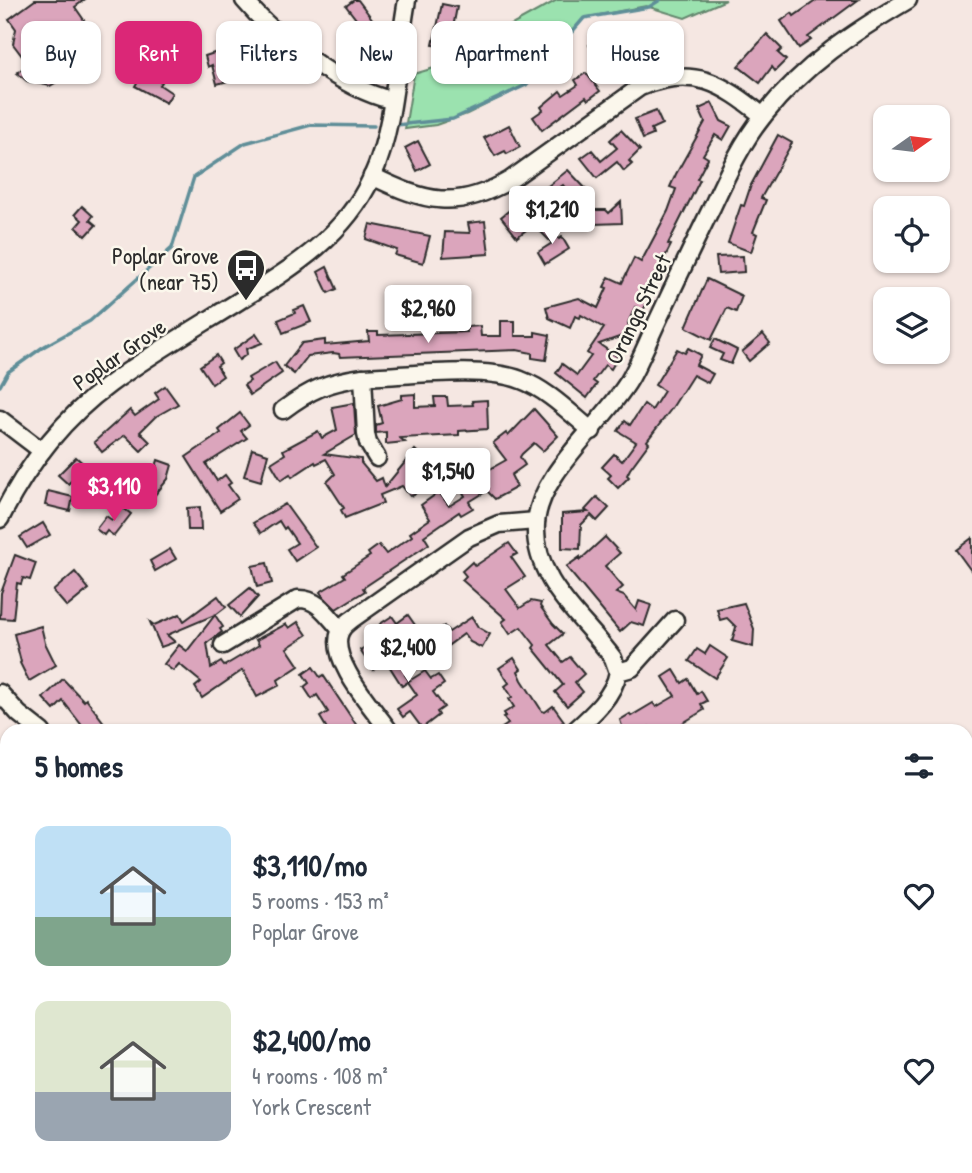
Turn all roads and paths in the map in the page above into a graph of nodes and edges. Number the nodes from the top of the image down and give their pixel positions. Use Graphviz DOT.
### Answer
graph roads {
  1 [pos="244,0"];
  2 [pos="407,0"];
  3 [pos="908,0"];
  4 [pos="391,100"];
  5 [pos="763,116"];
  6 [pos="372,177"];
  7 [pos="363,377"];
  8 [pos="283,410"];
  9 [pos="0,419"];
  10 [pos="592,430"];
  11 [pos="42,451"];
  12 [pos="377,458"];
  13 [pos="0,519"];
  14 [pos="536,521"];
  15 [pos="675,620"];
  16 [pos="341,630"];
  17 [pos="223,645"];
  18 [pos="618,672"];
  19 [pos="0,693"];
  20 [pos="32,724"];
  21 [pos="384,724"];
  22 [pos="581,724"];
  1 -- 4 [label="street"];
  2 -- 4 [label="street, Poplar Grove"];
  3 -- 5 [label="street, Oranga Street"];
  4 -- 6 [label="street, Poplar Grove"];
  5 -- 6 [label="street"];
  5 -- 10 [label="street, Oranga Street"];
  6 -- 11 [label="street, Poplar Grove"];
  7 -- 8 [label="street"];
  7 -- 10 [label="street"];
  7 -- 12 [label="street"];
  9 -- 11 [label="street"];
  10 -- 14 [label="street, Oranga Street"];
  11 -- 13 [label="street, Poplar Grove"];
  14 -- 16 [label="street"];
  14 -- 18 [label="street, Oranga Street"];
  15 -- 18 [label="street"];
  16 -- 17 [label="street"];
  16 -- 21 [label="street"];
  18 -- 22 [label="street"];
  19 -- 20 [label="street"];
}
